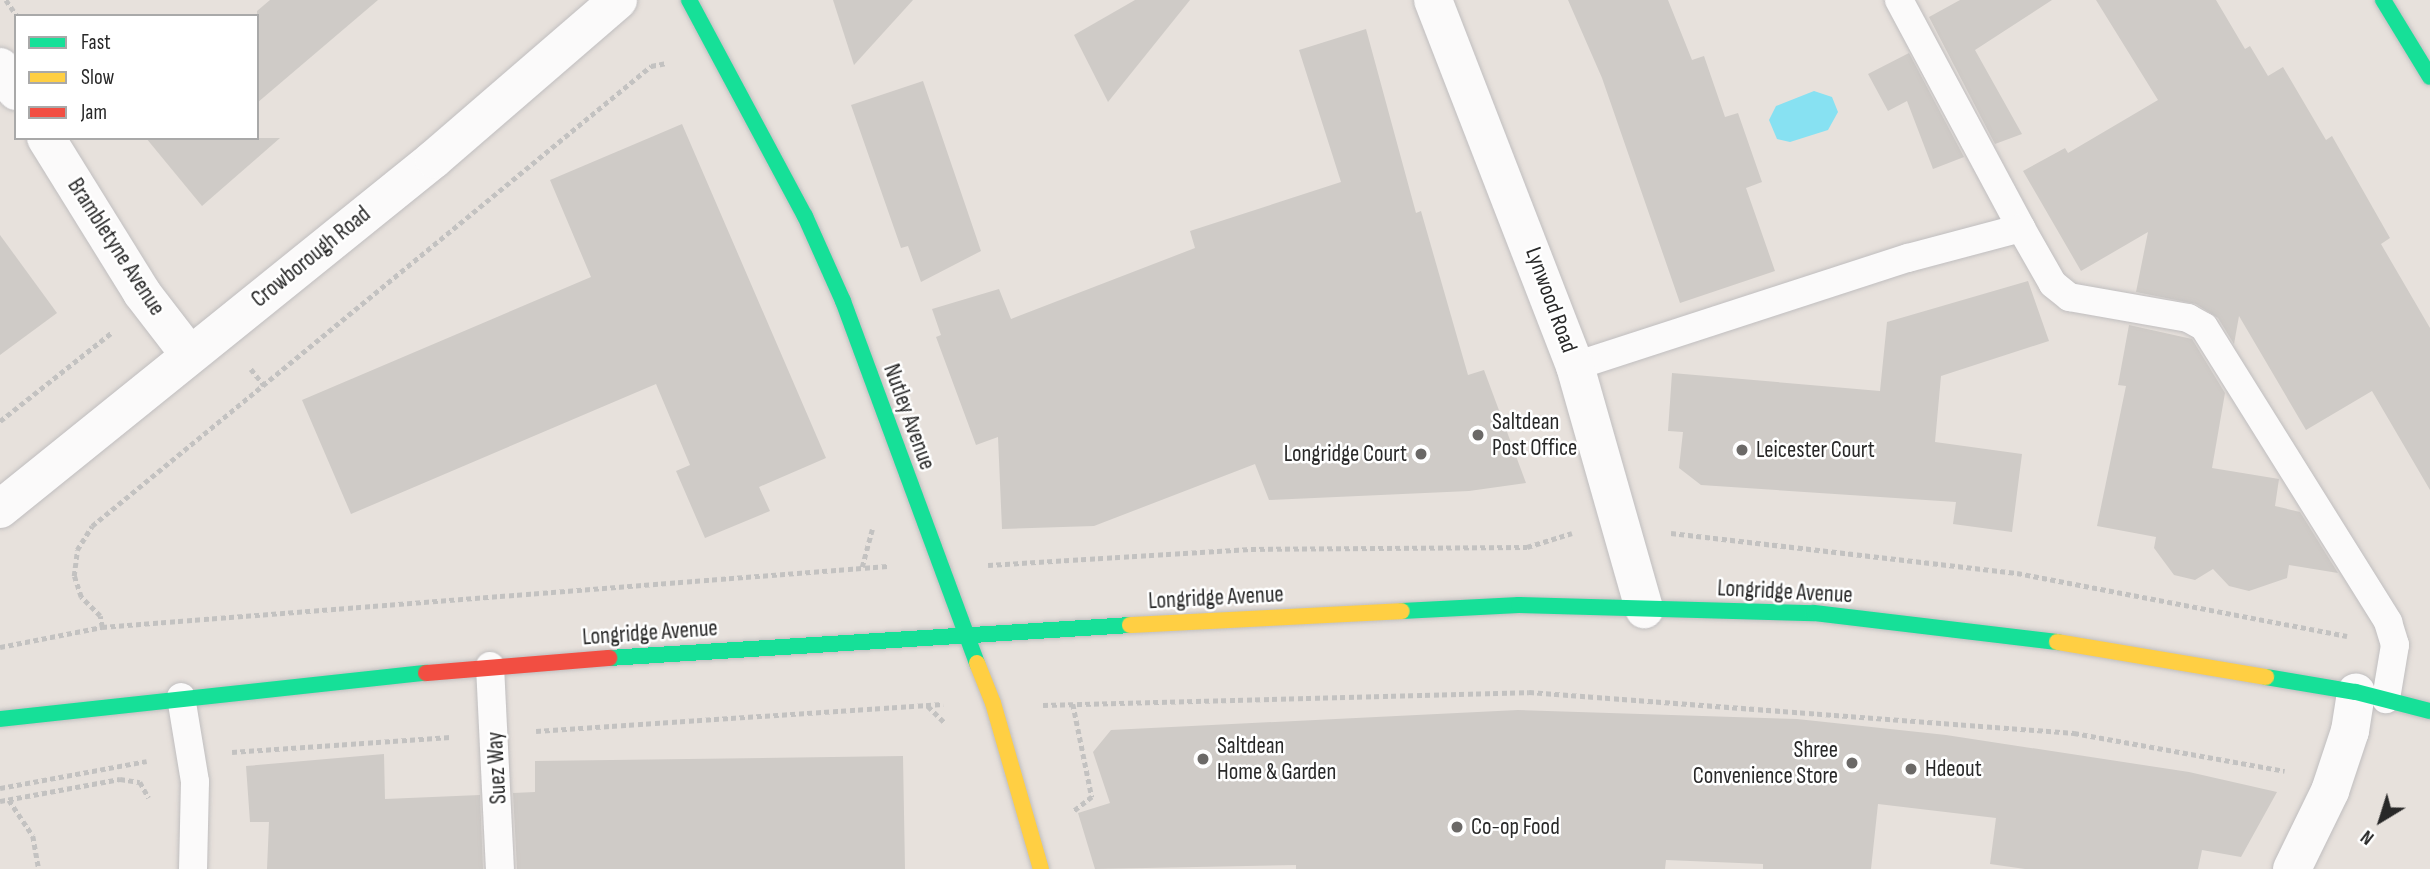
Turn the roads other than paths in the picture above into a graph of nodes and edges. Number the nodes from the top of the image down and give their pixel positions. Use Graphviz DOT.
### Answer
graph roads {
  1 [pos="618,0"];
  2 [pos="689,0"];
  3 [pos="1433,0"];
  4 [pos="1899,0"];
  5 [pos="2383,0"];
  6 [pos="0,67"];
  7 [pos="2430,77"];
  8 [pos="14,88"];
  9 [pos="47,140"];
  10 [pos="2021,228"];
  11 [pos="189,354"];
  12 [pos="1575,366"];
  13 [pos="0,509"];
  14 [pos="1644,609"];
  15 [pos="965,633"];
  16 [pos="490,666"];
  17 [pos="2371,696"];
  18 [pos="181,697"];
  19 [pos="2430,711"];
  20 [pos="0,719"];
  21 [pos="193,869"];
  22 [pos="500,869"];
  23 [pos="1041,869"];
  24 [pos="2292,869"];
  1 -- 11 [label="street, Crowborough Road"];
  2 -- 15 [label="street, Nutley Avenue"];
  3 -- 12 [label="street, Lynwood Road"];
  4 -- 10 [label="lane"];
  5 -- 7 [label="street"];
  6 -- 8 [label="street"];
  9 -- 11 [label="street, Brambletyne Avenue"];
  10 -- 12 [label="lane"];
  10 -- 17 [label="lane"];
  11 -- 13 [label="street, Crowborough Road"];
  12 -- 14 [label="street, Lynwood Road"];
  14 -- 15 [label="street, Longridge Avenue"];
  14 -- 17 [label="street, Longridge Avenue"];
  15 -- 16 [label="street, Longridge Avenue"];
  15 -- 23 [label="street, Nutley Avenue"];
  16 -- 18 [label="street, Longridge Avenue"];
  16 -- 22 [label="lane, Suez Way"];
  17 -- 19 [label="street, Longridge Avenue"];
  17 -- 24 [label="street"];
  18 -- 20 [label="street, Longridge Avenue"];
  18 -- 21 [label="lane"];
}
